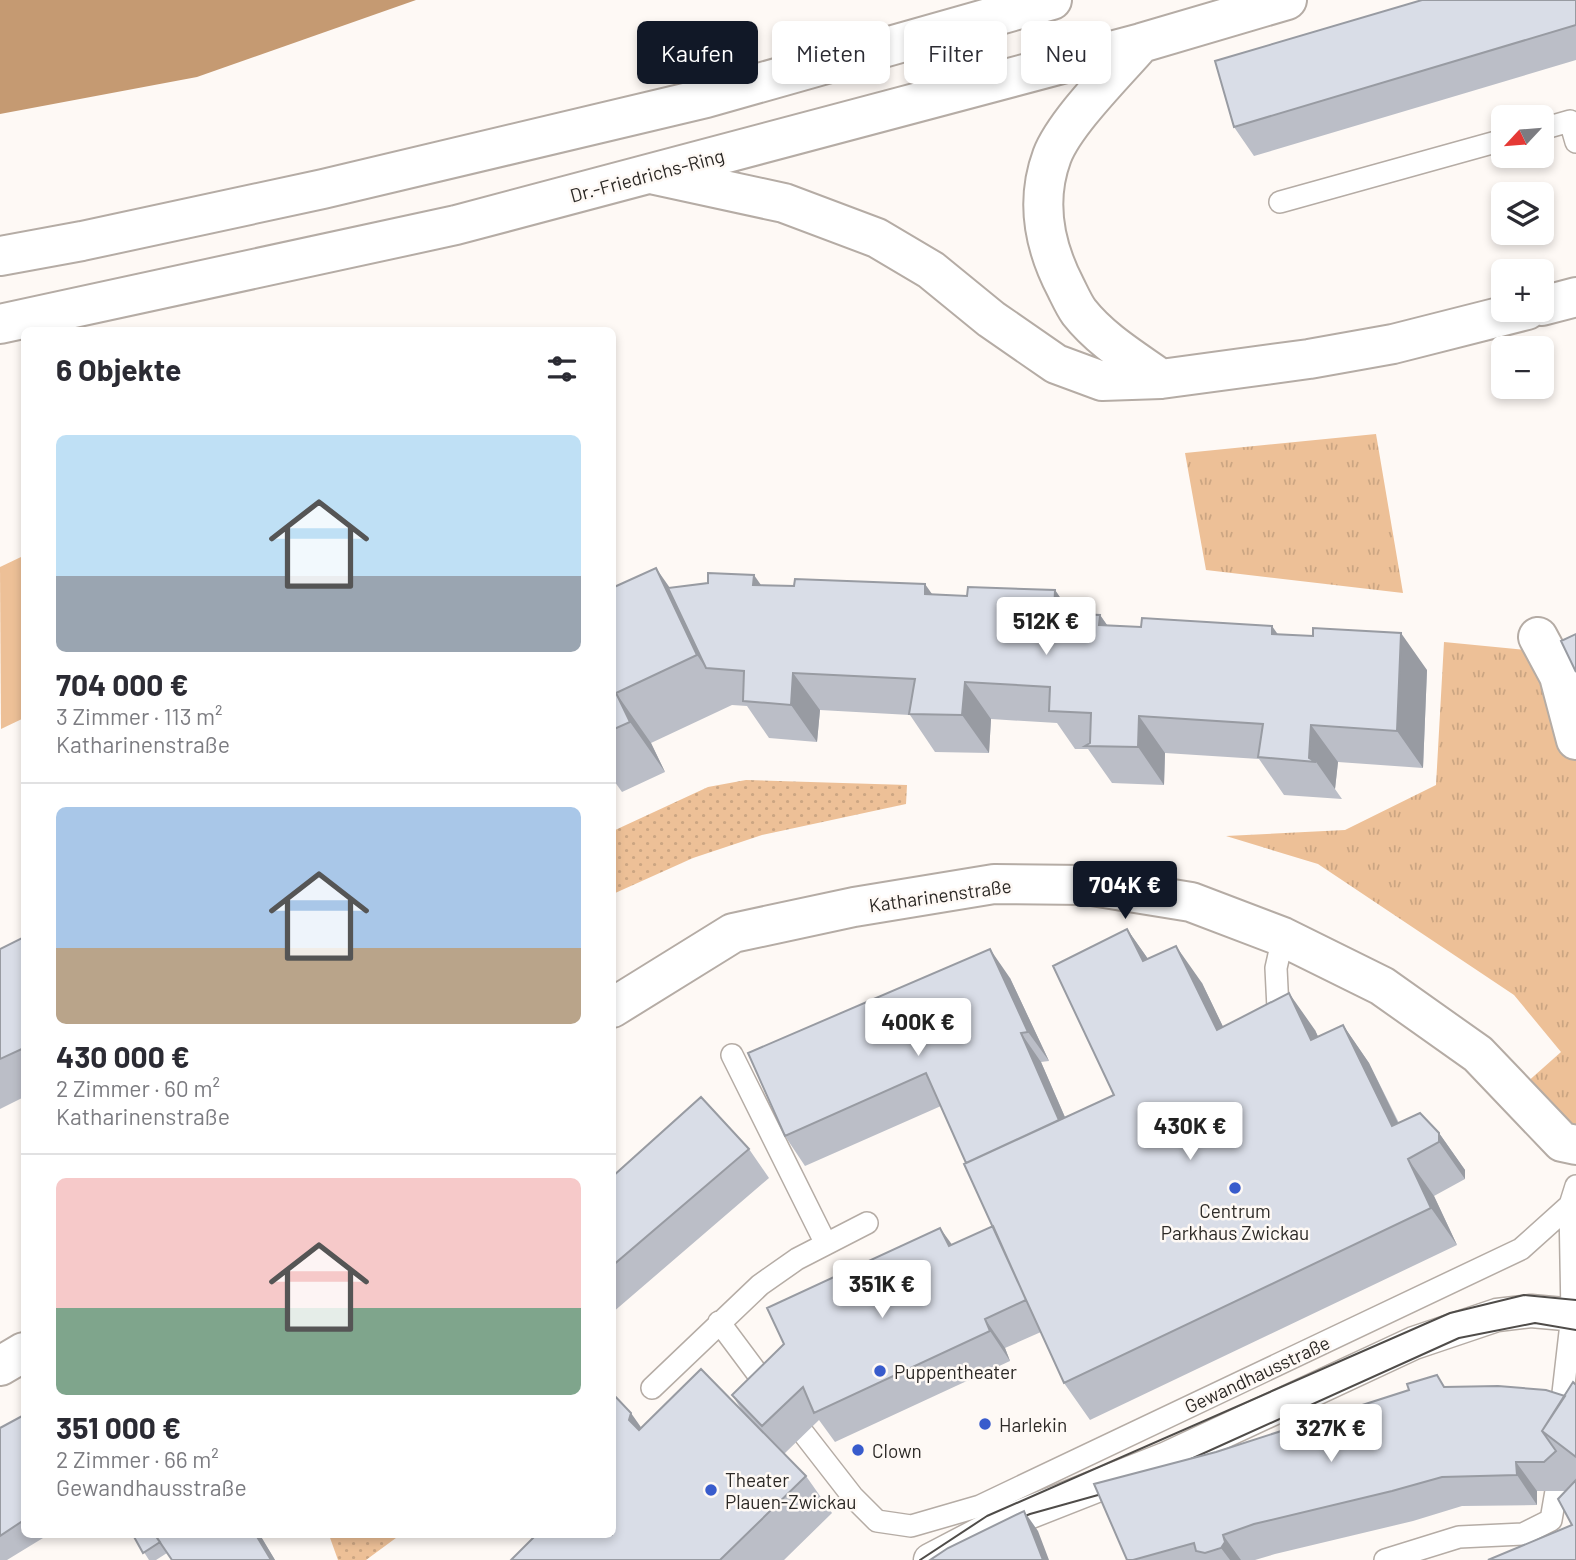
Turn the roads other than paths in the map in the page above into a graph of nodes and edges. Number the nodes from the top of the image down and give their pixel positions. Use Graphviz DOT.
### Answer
graph roads {
  1 [pos="1052,0"];
  2 [pos="1287,0"];
  3 [pos="1141,43"];
  4 [pos="1554,126"];
  5 [pos="1576,142"];
  6 [pos="1491,143"];
  7 [pos="650,174"];
  8 [pos="1280,202"];
  9 [pos="0,256"];
  10 [pos="1576,297"];
  11 [pos="1554,303"];
  12 [pos="1491,319"];
  13 [pos="0,324"];
  14 [pos="1161,379"];
  15 [pos="1538,637"];
  16 [pos="1567,663"];
  17 [pos="1576,740"];
  18 [pos="1283,937"];
  19 [pos="616,1006"];
  20 [pos="1281,1048"];
  21 [pos="732,1055"];
  22 [pos="1576,1145"];
  23 [pos="1573,1195"];
  24 [pos="867,1223"];
  25 [pos="826,1244"];
  26 [pos="1574,1315"];
  27 [pos="719,1322"];
  28 [pos="652,1388"];
  29 [pos="777,1400"];
  30 [pos="1560,1419"];
  31 [pos="804,1434"];
  32 [pos="1556,1491"];
  33 [pos="930,1560"];
  34 [pos="1385,1560"];
  1 -- 9 [label="main road"];
  2 -- 3 [label="main road, Dr.-Friedrichs-Ring"];
  3 -- 7 [label="main road, Dr.-Friedrichs-Ring"];
  3 -- 14 [label="main road"];
  4 -- 5 [label="lane"];
  6 -- 8 [label="lane"];
  7 -- 13 [label="main road, Dr.-Friedrichs-Ring"];
  7 -- 14 [label="main road"];
  10 -- 11 [label="main road"];
  12 -- 14 [label="main road"];
  15 -- 16 [label="main road"];
  16 -- 17 [label="main road"];
  18 -- 19 [label="main road, Katharinenstraße"];
  18 -- 20 [label="lane"];
  18 -- 22 [label="main road, Katharinenstraße"];
  21 -- 25 [label="lane"];
  23 -- 26 [label="lane"];
  23 -- 31 [label="lane, Gewandhausstraße"];
  24 -- 25 [label="lane"];
  25 -- 27 [label="lane"];
  26 -- 30 [label="lane"];
  26 -- 33 [label="street, Gewandhausstraße"];
  27 -- 28 [label="lane"];
  27 -- 29 [label="lane"];
  32 -- 34 [label="lane"];
}
